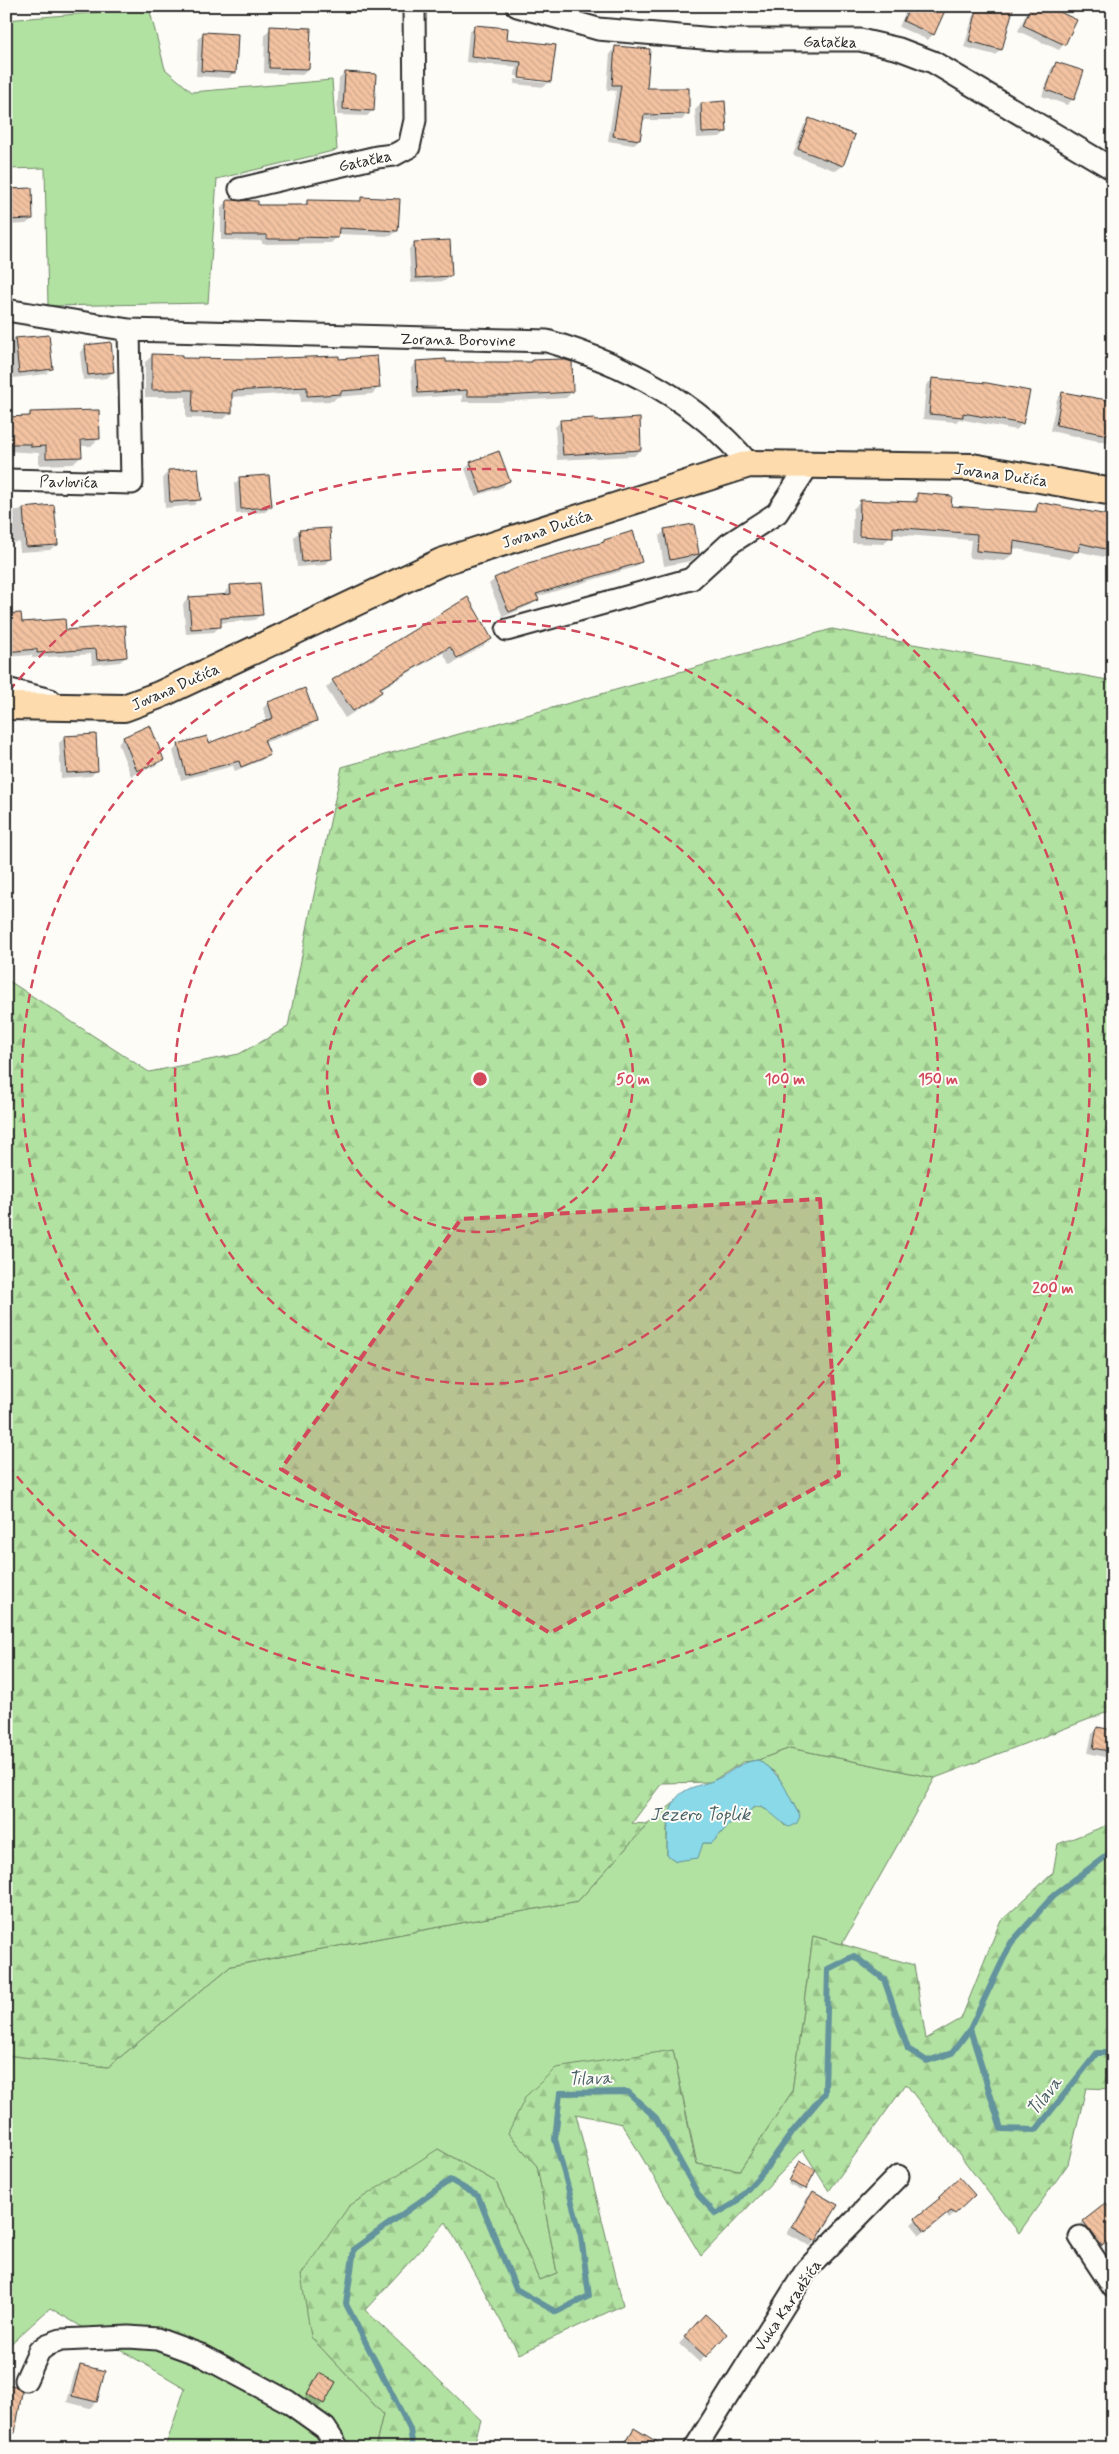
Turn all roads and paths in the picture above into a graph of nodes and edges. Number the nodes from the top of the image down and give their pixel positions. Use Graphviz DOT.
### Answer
graph roads {
  1 [pos="414,6"];
  2 [pos="517,6"];
  3 [pos="1113,169"];
  4 [pos="240,189"];
  5 [pos="6,310"];
  6 [pos="129,330"];
  7 [pos="748,464"];
  8 [pos="808,466"];
  9 [pos="6,480"];
  10 [pos="1113,492"];
  11 [pos="507,630"];
  12 [pos="6,690"];
  13 [pos="6,706"];
  14 [pos="80,706"];
  15 [pos="898,2176"];
  16 [pos="1080,2237"];
  17 [pos="1113,2287"];
  18 [pos="26,2380"];
  19 [pos="338,2448"];
  20 [pos="695,2448"];
  1 -- 4 [label="street, Gatačka"];
  2 -- 3 [label="street, Gatačka"];
  5 -- 6 [label="street, Zorana Borovine"];
  6 -- 7 [label="street, Zorana Borovine"];
  6 -- 9 [label="street, Pavlovića"];
  7 -- 8 [label="main road, Jovana Dučića"];
  7 -- 14 [label="main road, Jovana Dučića"];
  8 -- 10 [label="main road, Jovana Dučića"];
  8 -- 11 [label="street"];
  12 -- 14 [label="street"];
  13 -- 14 [label="main road, Jovana Dučića"];
  15 -- 20 [label="street, Vuka Karadžića"];
  16 -- 17 [label="street"];
  18 -- 19 [label="street"];
}
